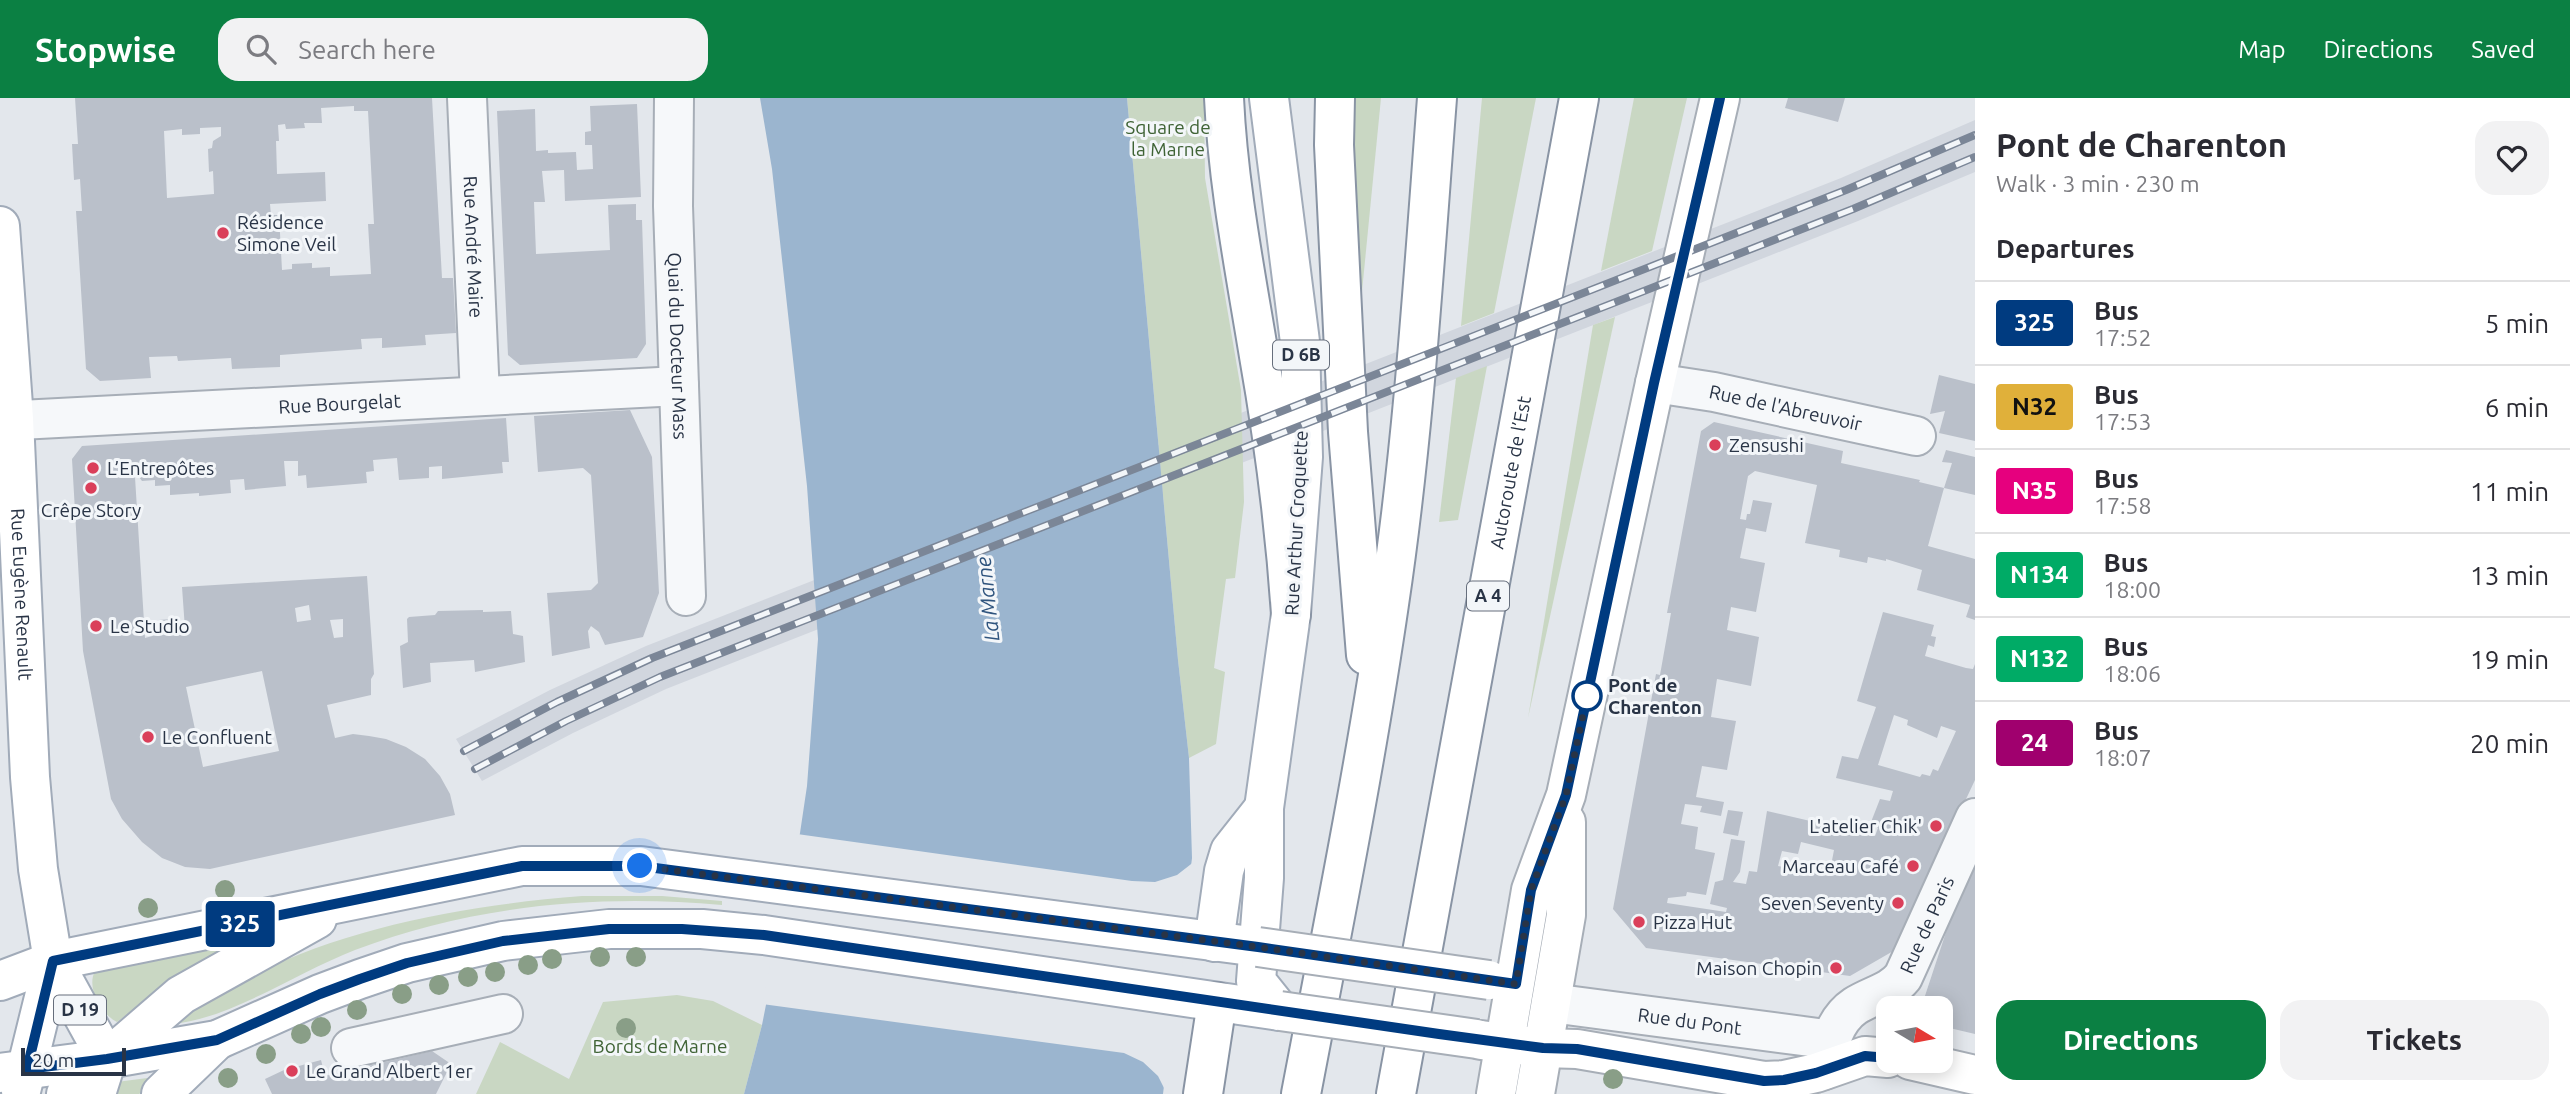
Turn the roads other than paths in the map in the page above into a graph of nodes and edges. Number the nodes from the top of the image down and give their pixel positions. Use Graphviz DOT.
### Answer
graph roads {
  1 [pos="467,98"];
  2 [pos="674,98"];
  3 [pos="1224,98"];
  4 [pos="1269,98"];
  5 [pos="1335,98"];
  6 [pos="1437,98"];
  7 [pos="1579,98"];
  8 [pos="1720,98"];
  9 [pos="0,226"];
  10 [pos="1654,383"];
  11 [pos="679,386"];
  12 [pos="480,396"];
  13 [pos="7,420"];
  14 [pos="1916,436"];
  15 [pos="686,596"];
  16 [pos="1292,614"];
  17 [pos="1371,717"];
  18 [pos="1266,794"];
  19 [pos="1566,795"];
  20 [pos="1975,818"];
  21 [pos="346,902"];
  22 [pos="1214,942"];
  23 [pos="53,961"];
  24 [pos="1257,964"];
  25 [pos="0,981"];
  26 [pos="1502,982"];
  27 [pos="1217,1002"];
  28 [pos="1551,1003"];
  29 [pos="1280,1011"];
  30 [pos="503,1014"];
  31 [pos="217,1040"];
  32 [pos="1491,1041"];
  33 [pos="351,1048"];
  34 [pos="1543,1048"];
  35 [pos="1876,1057"];
  36 [pos="1824,1069"];
  37 [pos="1953,1070"];
  38 [pos="1975,1075"];
  39 [pos="102,1076"];
  40 [pos="16,1079"];
  41 [pos="66,1094"];
  42 [pos="161,1094"];
  43 [pos="1203,1094"];
  44 [pos="1301,1094"];
  45 [pos="1396,1094"];
  46 [pos="1496,1094"];
  47 [pos="1535,1094"];
  1 -- 12 [label="street, Rue André Maire"];
  2 -- 11 [label="street, Quai du Docteur Mass"];
  3 -- 16 [label="main road"];
  4 -- 16 [label="main road, Rue Arthur Croquette / D 6B"];
  5 -- 17 [label="main road"];
  6 -- 17 [label="main road"];
  7 -- 45 [label="main road, Autoroute de l’Est / A 4"];
  8 -- 10 [label="main road"];
  9 -- 13 [label="main road, Rue Eugène Renault / D 19"];
  10 -- 14 [label="street, Rue de l'Abreuvoir"];
  10 -- 19 [label="main road"];
  11 -- 12 [label="street, Rue Bourgelat"];
  11 -- 15 [label="street, Quai du Docteur Mass"];
  12 -- 13 [label="street, Rue Bourgelat"];
  13 -- 23 [label="main road, Rue Eugène Renault / D 19"];
  16 -- 18 [label="main road, Rue Arthur Croquette / D 6B"];
  17 -- 44 [label="main road"];
  18 -- 22 [label="main road"];
  18 -- 24 [label="main road, Rue Arthur Croquette / D 6B"];
  19 -- 26 [label="main road"];
  19 -- 28 [label="main road"];
  20 -- 36 [label="street, Rue de Paris"];
  21 -- 22 [label="main road"];
  21 -- 23 [label="main road"];
  21 -- 39 [label="main road"];
  22 -- 24 [label="main road"];
  23 -- 25 [label="main road"];
  23 -- 39 [label="main road, D 19"];
  23 -- 40 [label="main road, D 19"];
  24 -- 26 [label="main road, bridge"];
  24 -- 27 [label="main road"];
  24 -- 29 [label="main road"];
  26 -- 28 [label="main road"];
  26 -- 32 [label="main road"];
  27 -- 29 [label="main road"];
  27 -- 31 [label="main road"];
  27 -- 43 [label="main road"];
  28 -- 34 [label="main road"];
  28 -- 36 [label="street, Rue du Pont"];
  29 -- 32 [label="main road, bridge"];
  30 -- 33 [label="street"];
  31 -- 39 [label="main road"];
  31 -- 42 [label="main road"];
  32 -- 34 [label="main road"];
  32 -- 46 [label="main road"];
  34 -- 36 [label="main road"];
  34 -- 47 [label="main road"];
  35 -- 36 [label="main road"];
  37 -- 38 [label="main road"];
  39 -- 40 [label="main road"];
  39 -- 41 [label="main road"];
}
